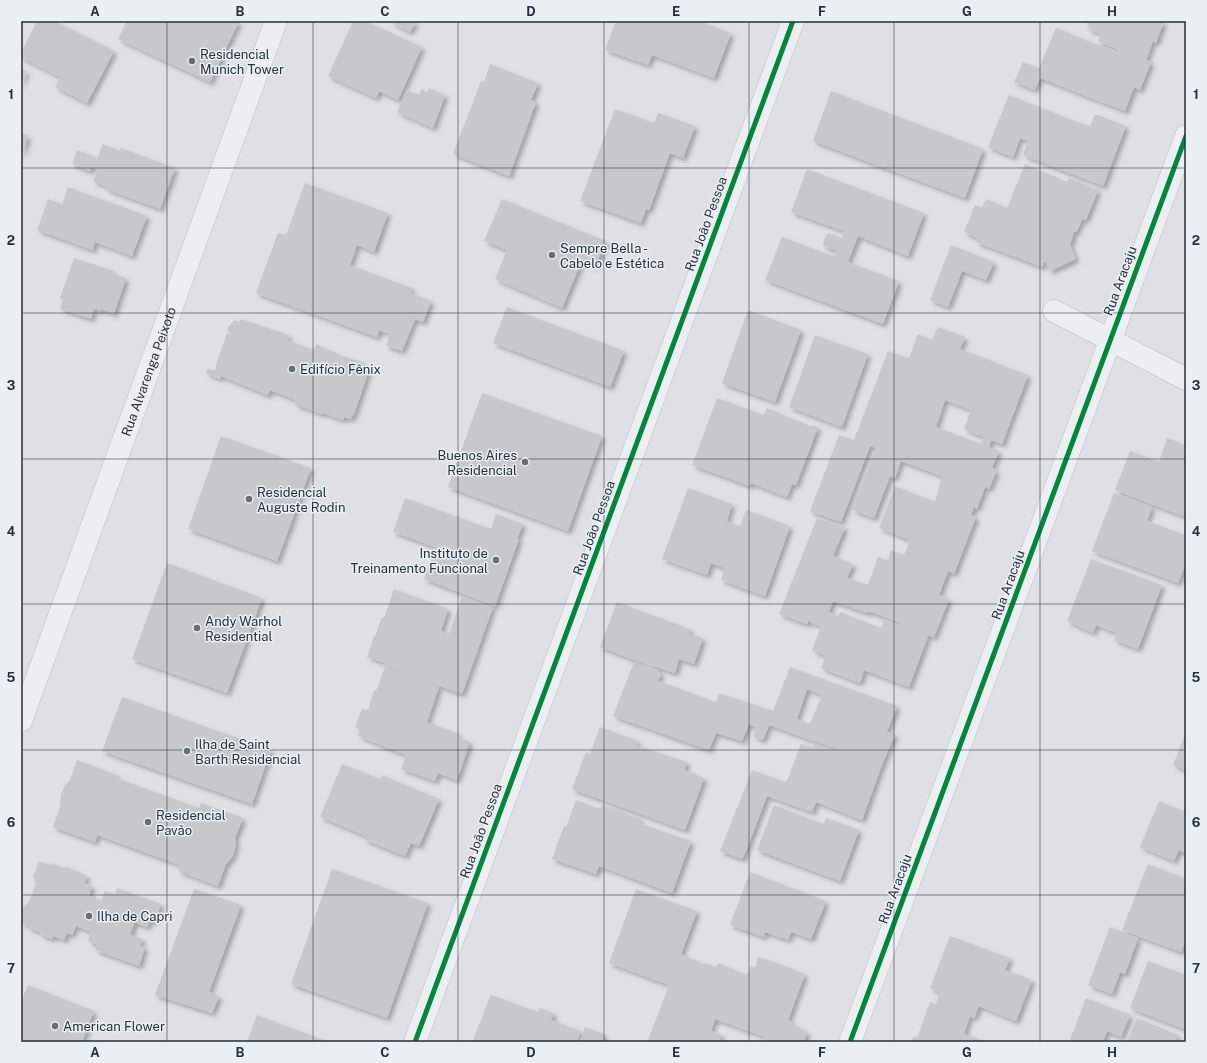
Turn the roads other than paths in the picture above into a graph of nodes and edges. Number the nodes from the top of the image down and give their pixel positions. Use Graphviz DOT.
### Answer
graph roads {
  1 [pos="276,21"];
  2 [pos="793,21"];
  3 [pos="1186,136"];
  4 [pos="1054,311"];
  5 [pos="1110,340"];
  6 [pos="1186,379"];
  7 [pos="21,721"];
  8 [pos="415,1042"];
  9 [pos="850,1042"];
  1 -- 7 [label="street, Rua Alvarenga Peixoto"];
  2 -- 8 [label="street, Rua João Pessoa"];
  3 -- 5 [label="street, Rua Aracaju"];
  4 -- 5 [label="street"];
  5 -- 6 [label="street"];
  5 -- 9 [label="street, Rua Aracaju"];
}
